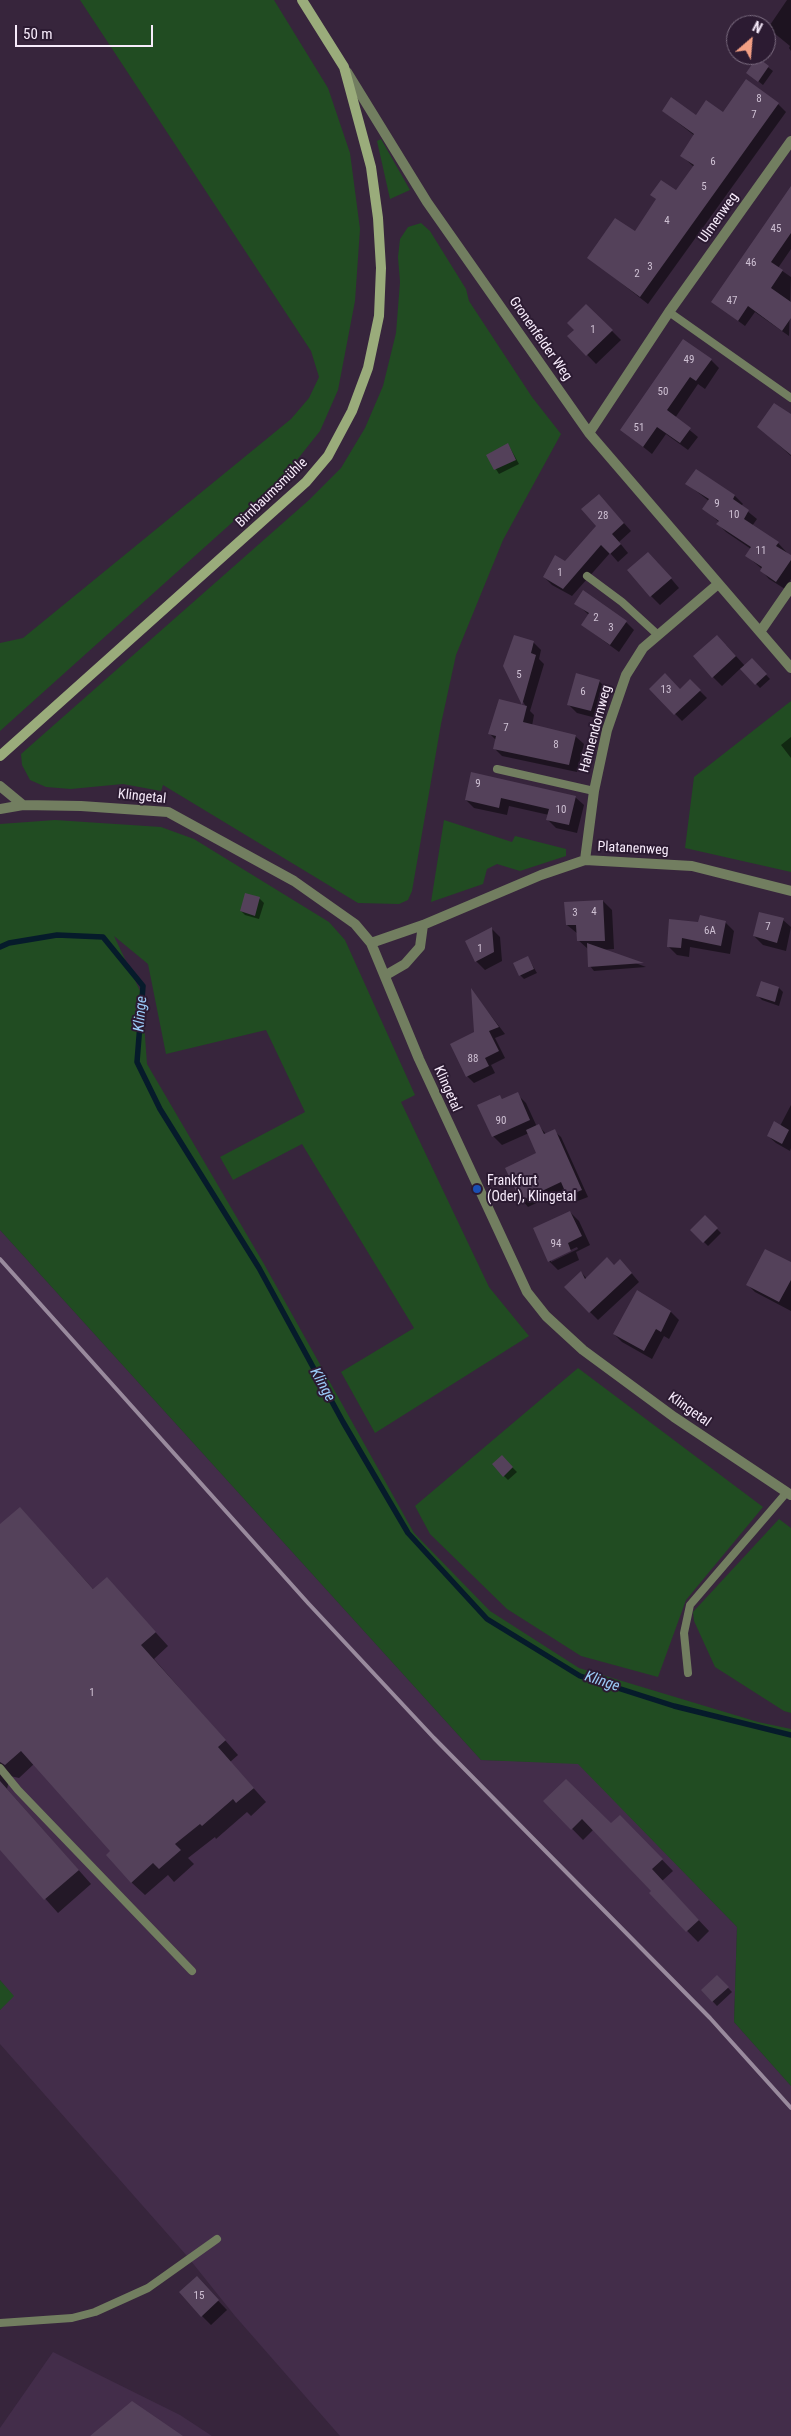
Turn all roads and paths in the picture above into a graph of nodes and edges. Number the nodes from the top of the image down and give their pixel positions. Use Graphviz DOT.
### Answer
graph roads {
  1 [pos="302,0"];
  2 [pos="344,67"];
  3 [pos="791,141"];
  4 [pos="669,312"];
  5 [pos="791,398"];
  6 [pos="588,433"];
  7 [pos="587,576"];
  8 [pos="718,584"];
  9 [pos="791,586"];
  10 [pos="760,632"];
  11 [pos="658,635"];
  12 [pos="791,668"];
  13 [pos="0,756"];
  14 [pos="497,769"];
  15 [pos="0,786"];
  16 [pos="594,791"];
  17 [pos="24,805"];
  18 [pos="0,809"];
  19 [pos="586,860"];
  20 [pos="791,891"];
  21 [pos="422,925"];
  22 [pos="371,943"];
  23 [pos="386,975"];
  24 [pos="789,1494"];
  25 [pos="688,1673"];
  26 [pos="0,1768"];
  27 [pos="192,1971"];
  28 [pos="217,2239"];
  29 [pos="0,2323"];
  1 -- 2 [label="main road, Gronenfelder Weg"];
  2 -- 6 [label="street, Gronenfelder Weg"];
  2 -- 13 [label="main road, Birnbaumsmühle"];
  3 -- 4 [label="street, Ulmenweg"];
  4 -- 5 [label="lane"];
  4 -- 6 [label="street, Ulmenweg"];
  6 -- 8 [label="street, Gronenfelder Weg"];
  7 -- 11 [label="lane"];
  8 -- 10 [label="street, Gronenfelder Weg"];
  8 -- 11 [label="street, Hahnendornweg"];
  9 -- 10 [label="street"];
  10 -- 12 [label="street, Gronenfelder Weg"];
  11 -- 16 [label="street, Hahnendornweg"];
  14 -- 16 [label="lane"];
  15 -- 17 [label="street"];
  16 -- 19 [label="street, Hahnendornweg"];
  17 -- 18 [label="street, Klingetal"];
  17 -- 22 [label="street, Klingetal"];
  19 -- 20 [label="street, Platanenweg"];
  19 -- 21 [label="street, Platanenweg"];
  21 -- 22 [label="street, Platanenweg"];
  21 -- 23 [label="street"];
  22 -- 23 [label="street, Klingetal"];
  23 -- 24 [label="street, Klingetal"];
  24 -- 25 [label="lane"];
  26 -- 27 [label="lane"];
  28 -- 29 [label="lane"];
}
